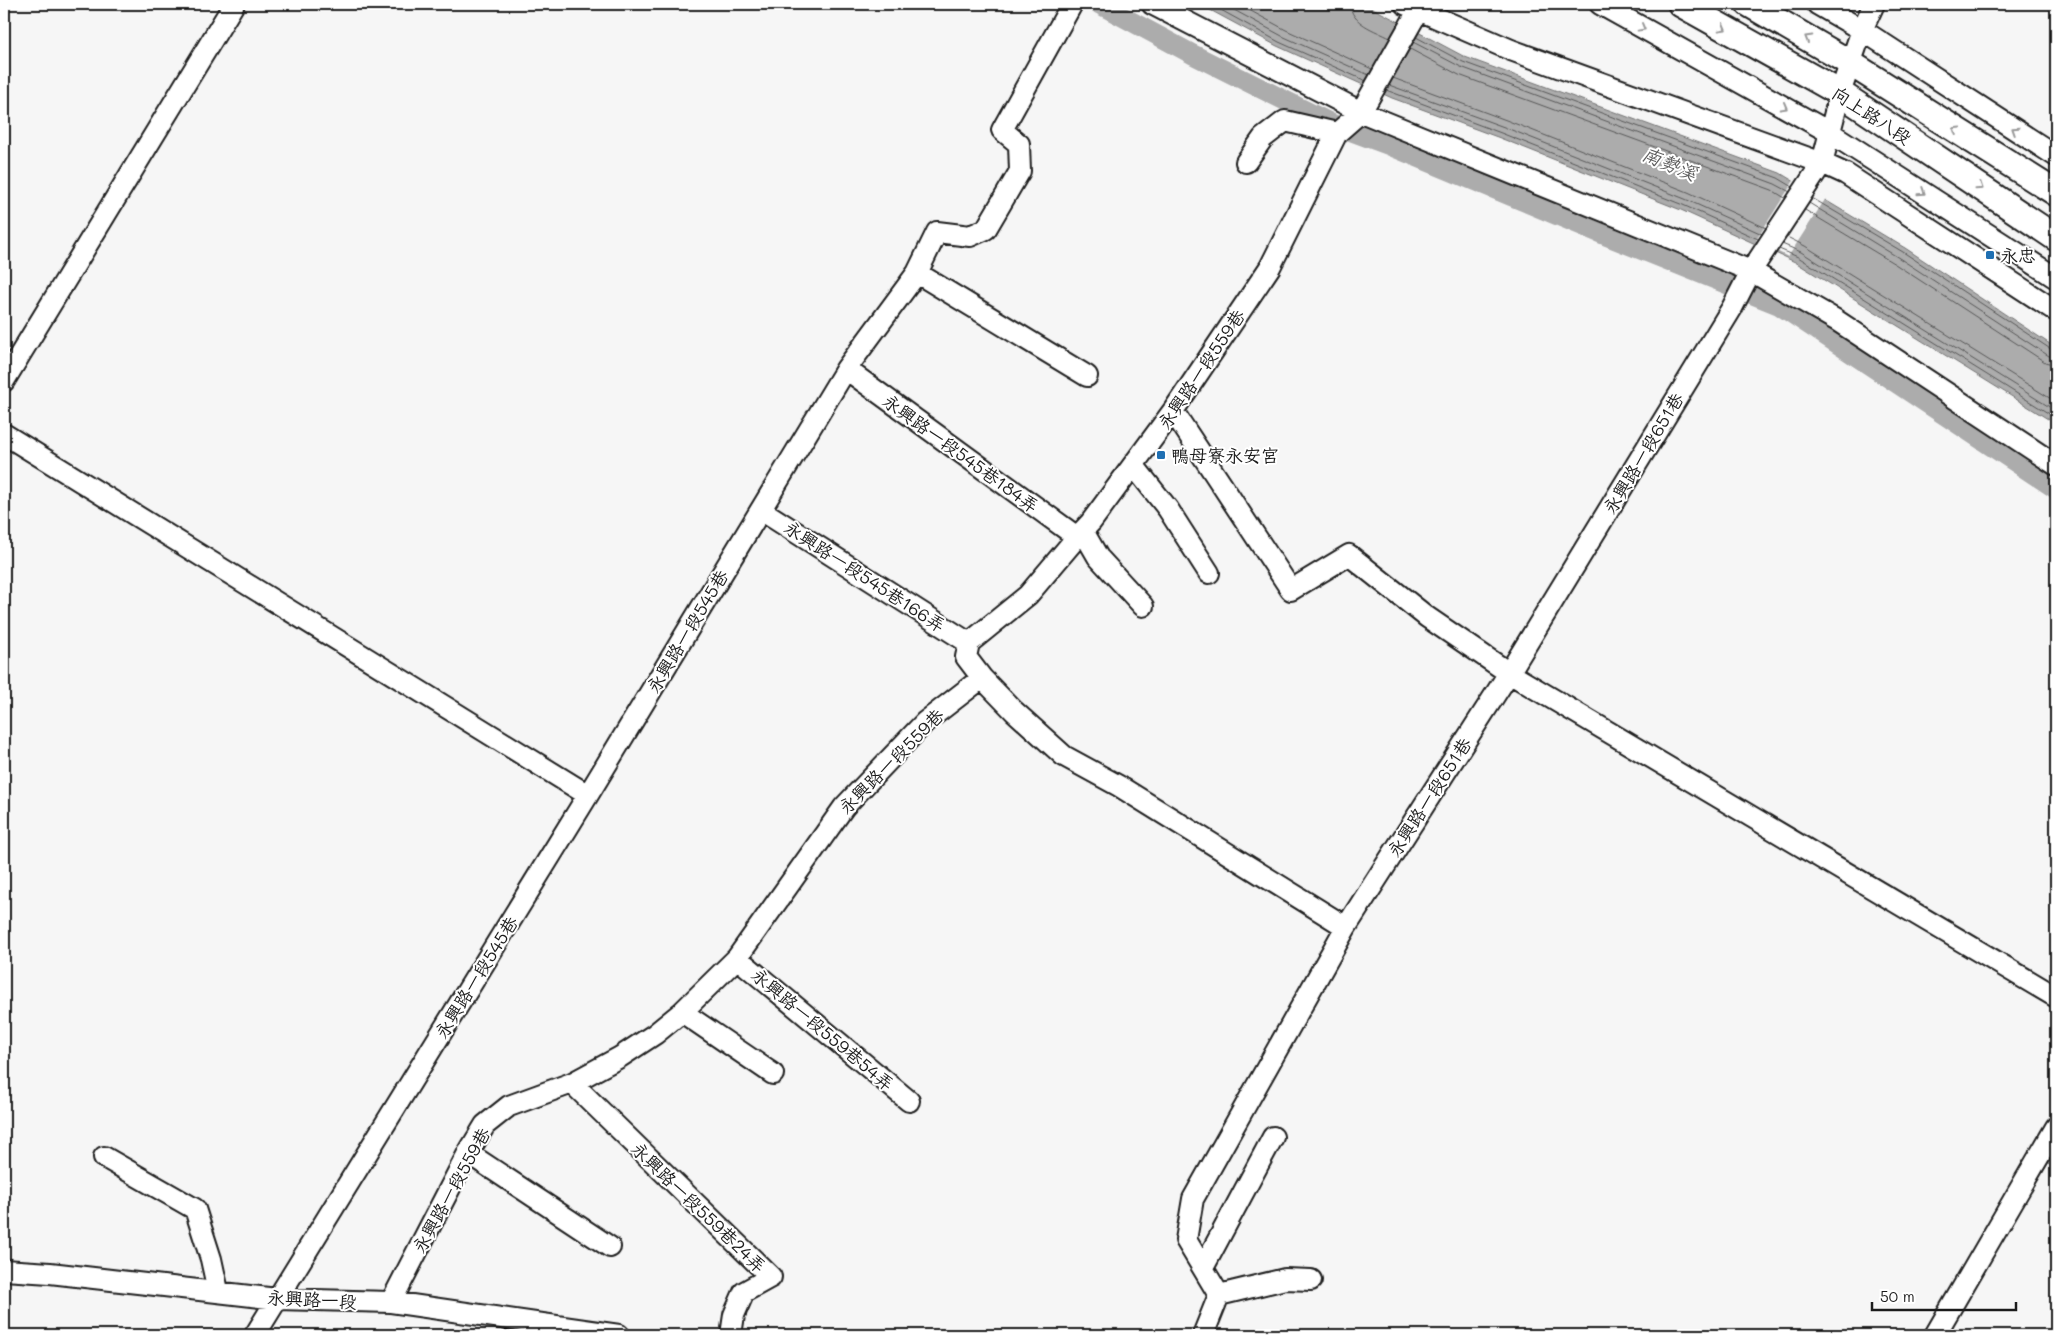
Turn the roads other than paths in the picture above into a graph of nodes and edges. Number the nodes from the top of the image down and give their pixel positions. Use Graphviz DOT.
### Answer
graph roads {
  1 [pos="234,4"];
  2 [pos="1072,4"];
  3 [pos="1152,4"];
  4 [pos="1600,4"];
  5 [pos="1681,4"];
  6 [pos="1749,4"];
  7 [pos="1817,4"];
  8 [pos="1874,4"];
  9 [pos="1411,13"];
  10 [pos="1862,30"];
  11 [pos="1850,63"];
  12 [pos="1840,93"];
  13 [pos="1366,104"];
  14 [pos="1828,132"];
  15 [pos="1337,134"];
  16 [pos="2056,156"];
  17 [pos="1246,162"];
  18 [pos="1822,163"];
  19 [pos="2056,193"];
  20 [pos="2056,238"];
  21 [pos="1751,271"];
  22 [pos="917,273"];
  23 [pos="2056,278"];
  24 [pos="2056,311"];
  25 [pos="846,369"];
  26 [pos="1087,376"];
  27 [pos="4,381"];
  28 [pos="1173,412"];
  29 [pos="4,434"];
  30 [pos="2056,464"];
  31 [pos="1134,466"];
  32 [pos="761,510"];
  33 [pos="1080,534"];
  34 [pos="1209,573"];
  35 [pos="1143,606"];
  36 [pos="969,643"];
  37 [pos="1509,673"];
  38 [pos="982,678"];
  39 [pos="588,795"];
  40 [pos="1346,927"];
  41 [pos="737,958"];
  42 [pos="2056,997"];
  43 [pos="682,1012"];
  44 [pos="772,1074"];
  45 [pos="572,1083"];
  46 [pos="909,1101"];
  47 [pos="2056,1127"];
  48 [pos="1273,1137"];
  49 [pos="468,1153"];
  50 [pos="104,1157"];
  51 [pos="610,1247"];
  52 [pos="1203,1268"];
  53 [pos="4,1270"];
  54 [pos="1311,1280"];
  55 [pos="218,1292"];
  56 [pos="1219,1295"];
  57 [pos="277,1299"];
  58 [pos="391,1302"];
  59 [pos="255,1335"];
  60 [pos="619,1335"];
  61 [pos="731,1335"];
  62 [pos="1202,1335"];
  63 [pos="1935,1335"];
  1 -- 27 [label="street"];
  2 -- 22 [label="street, 永興路一段545巷"];
  3 -- 13 [label="street"];
  4 -- 14 [label="street, one-way"];
  5 -- 12 [label="main road, 向上路八段, one-way"];
  11 -- 6 [label="main road, 向上路八段, one-way"];
  7 -- 10 [label="street"];
  8 -- 10 [label="street"];
  9 -- 13 [label="street, 永興路一段559巷"];
  9 -- 18 [label="street"];
  10 -- 11 [label="street"];
  16 -- 10 [label="street, one-way"];
  11 -- 12 [label="street"];
  19 -- 11 [label="main road, 向上路八段, one-way"];
  12 -- 14 [label="street"];
  12 -- 20 [label="main road, 向上路八段, one-way"];
  13 -- 15 [label="street, 永興路一段559巷"];
  13 -- 21 [label="street"];
  14 -- 18 [label="street"];
  14 -- 23 [label="street, one-way"];
  15 -- 17 [label="street"];
  15 -- 28 [label="street, 永興路一段559巷"];
  18 -- 21 [label="street, 永興路一段651巷"];
  18 -- 24 [label="street"];
  21 -- 30 [label="street"];
  21 -- 37 [label="street, 永興路一段651巷"];
  22 -- 25 [label="street, 永興路一段545巷"];
  22 -- 26 [label="street"];
  25 -- 32 [label="street, 永興路一段545巷"];
  25 -- 33 [label="street, 永興路一段545巷184弄"];
  28 -- 31 [label="street, 永興路一段559巷"];
  28 -- 37 [label="street"];
  29 -- 39 [label="street"];
  31 -- 33 [label="street, 永興路一段559巷"];
  31 -- 34 [label="street"];
  32 -- 36 [label="street, 永興路一段545巷166弄"];
  32 -- 39 [label="street, 永興路一段545巷"];
  33 -- 35 [label="street"];
  33 -- 36 [label="street, 永興路一段559巷"];
  36 -- 38 [label="street"];
  37 -- 40 [label="street, 永興路一段651巷"];
  37 -- 42 [label="street"];
  38 -- 40 [label="street"];
  38 -- 41 [label="street, 永興路一段559巷"];
  39 -- 57 [label="street, 永興路一段545巷"];
  40 -- 52 [label="street, 永興路一段651巷"];
  41 -- 43 [label="street, 永興路一段559巷"];
  41 -- 46 [label="street, 永興路一段559巷54弄"];
  43 -- 44 [label="street"];
  43 -- 45 [label="street, 永興路一段559巷"];
  45 -- 49 [label="street, 永興路一段559巷"];
  45 -- 61 [label="street, 永興路一段559巷24弄"];
  47 -- 63 [label="street"];
  48 -- 52 [label="street"];
  49 -- 51 [label="street"];
  49 -- 58 [label="street, 永興路一段559巷"];
  50 -- 55 [label="street"];
  52 -- 56 [label="street, 永興路一段651巷"];
  53 -- 55 [label="street, 永興路一段"];
  54 -- 56 [label="street"];
  55 -- 57 [label="street, 永興路一段"];
  56 -- 62 [label="street"];
  57 -- 58 [label="street, 永興路一段"];
  57 -- 59 [label="street, 永興路一段545巷"];
  58 -- 60 [label="street, 永興路一段"];
}
